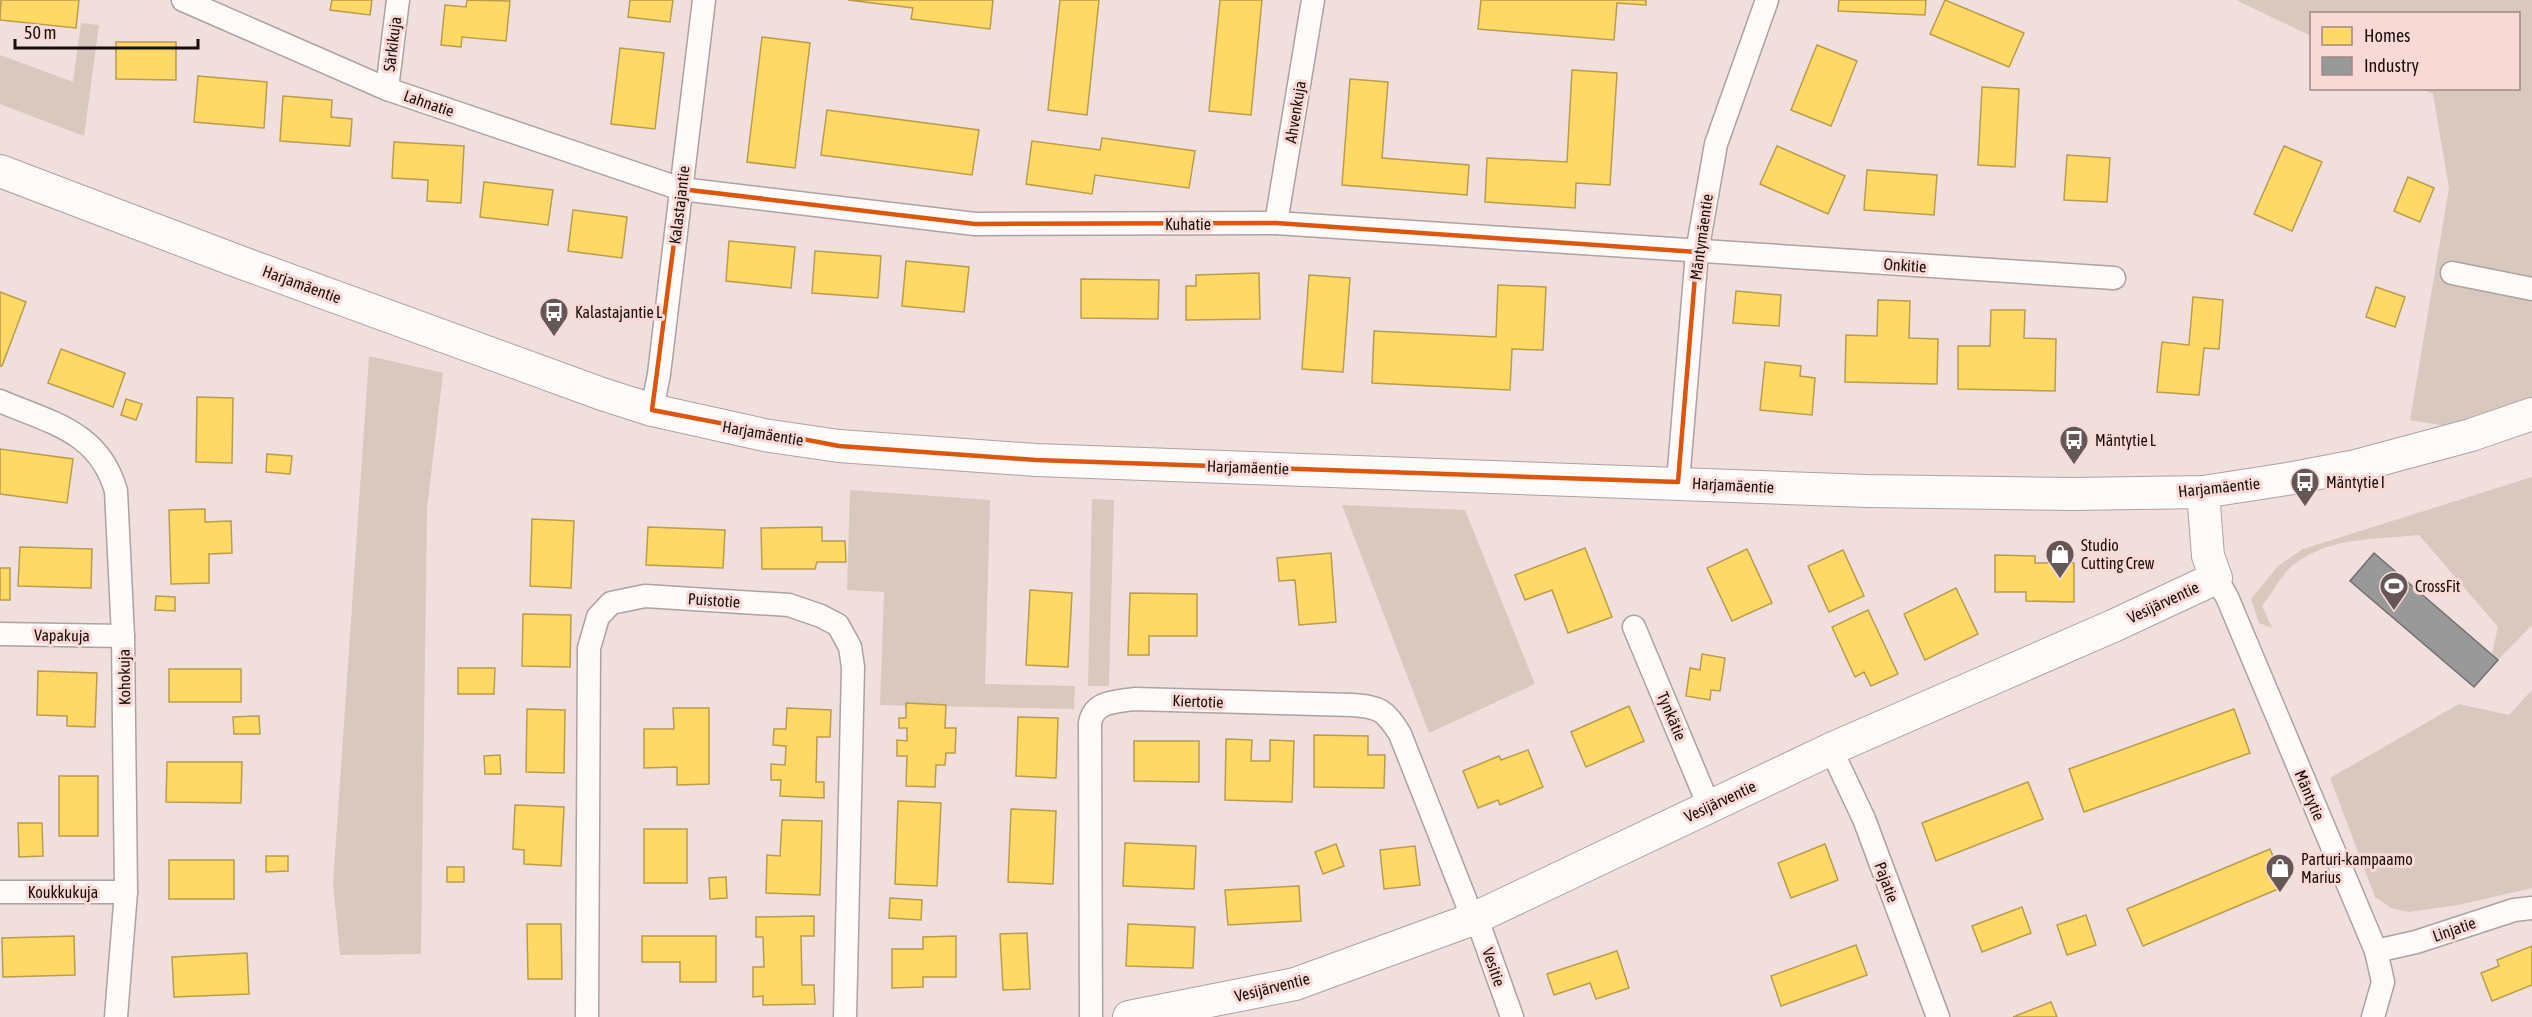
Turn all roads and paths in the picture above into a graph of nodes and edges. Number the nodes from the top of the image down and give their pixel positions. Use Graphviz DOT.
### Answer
graph roads {
  1 [pos="183,0"];
  2 [pos="398,0"];
  3 [pos="704,0"];
  4 [pos="1313,0"];
  5 [pos="1767,0"];
  6 [pos="387,89"];
  7 [pos="0,171"];
  8 [pos="681,189"];
  9 [pos="1276,223"];
  10 [pos="1696,252"];
  11 [pos="2452,273"];
  12 [pos="2114,279"];
  13 [pos="2532,289"];
  14 [pos="0,401"];
  15 [pos="652,411"];
  16 [pos="2532,414"];
  17 [pos="1678,482"];
  18 [pos="2203,492"];
  19 [pos="2216,578"];
  20 [pos="1634,627"];
  21 [pos="0,634"];
  22 [pos="123,636"];
  23 [pos="1831,749"];
  24 [pos="1709,806"];
  25 [pos="0,891"];
  26 [pos="126,892"];
  27 [pos="2532,908"];
  28 [pos="1473,919"];
  29 [pos="2376,951"];
  30 [pos="116,1017"];
  31 [pos="587,1017"];
  32 [pos="845,1017"];
  33 [pos="1091,1017"];
  34 [pos="1129,1017"];
  35 [pos="1512,1017"];
  36 [pos="1938,1017"];
  37 [pos="2373,1017"];
  1 -- 6 [label="street, Lahnatie"];
  2 -- 6 [label="street, Särkikuja"];
  3 -- 8 [label="street, Kalastajantie"];
  4 -- 9 [label="street, Ahvenkuja"];
  5 -- 10 [label="street, Mäntymäentie"];
  6 -- 8 [label="street, Lahnatie"];
  7 -- 15 [label="street, Harjamäentie"];
  8 -- 9 [label="street, Kuhatie"];
  8 -- 15 [label="street, Kalastajantie"];
  9 -- 10 [label="street, Kuhatie"];
  10 -- 12 [label="street, Onkitie"];
  10 -- 17 [label="street, Mäntymäentie"];
  11 -- 13 [label="street"];
  14 -- 22 [label="street, Kohokuja"];
  15 -- 17 [label="street, Harjamäentie"];
  16 -- 18 [label="street, Harjamäentie"];
  17 -- 18 [label="street, Harjamäentie"];
  18 -- 19 [label="street, Vesijärventie"];
  19 -- 23 [label="street, Vesijärventie"];
  19 -- 29 [label="street, Mäntytie"];
  20 -- 24 [label="street, Tynkätie"];
  21 -- 22 [label="street, Vapakuja"];
  22 -- 26 [label="street, Kohokuja"];
  23 -- 24 [label="street, Vesijärventie"];
  23 -- 36 [label="street, Pajatie"];
  24 -- 28 [label="street, Vesijärventie"];
  25 -- 26 [label="street, Koukkukuja"];
  26 -- 30 [label="street, Kohokuja"];
  27 -- 29 [label="street, Linjatie"];
  28 -- 33 [label="street, Kiertotie"];
  28 -- 34 [label="street, Vesijärventie"];
  28 -- 35 [label="street, Vesitie"];
  29 -- 37 [label="street, Mäntytie"];
  31 -- 32 [label="street, Puistotie"];
}
